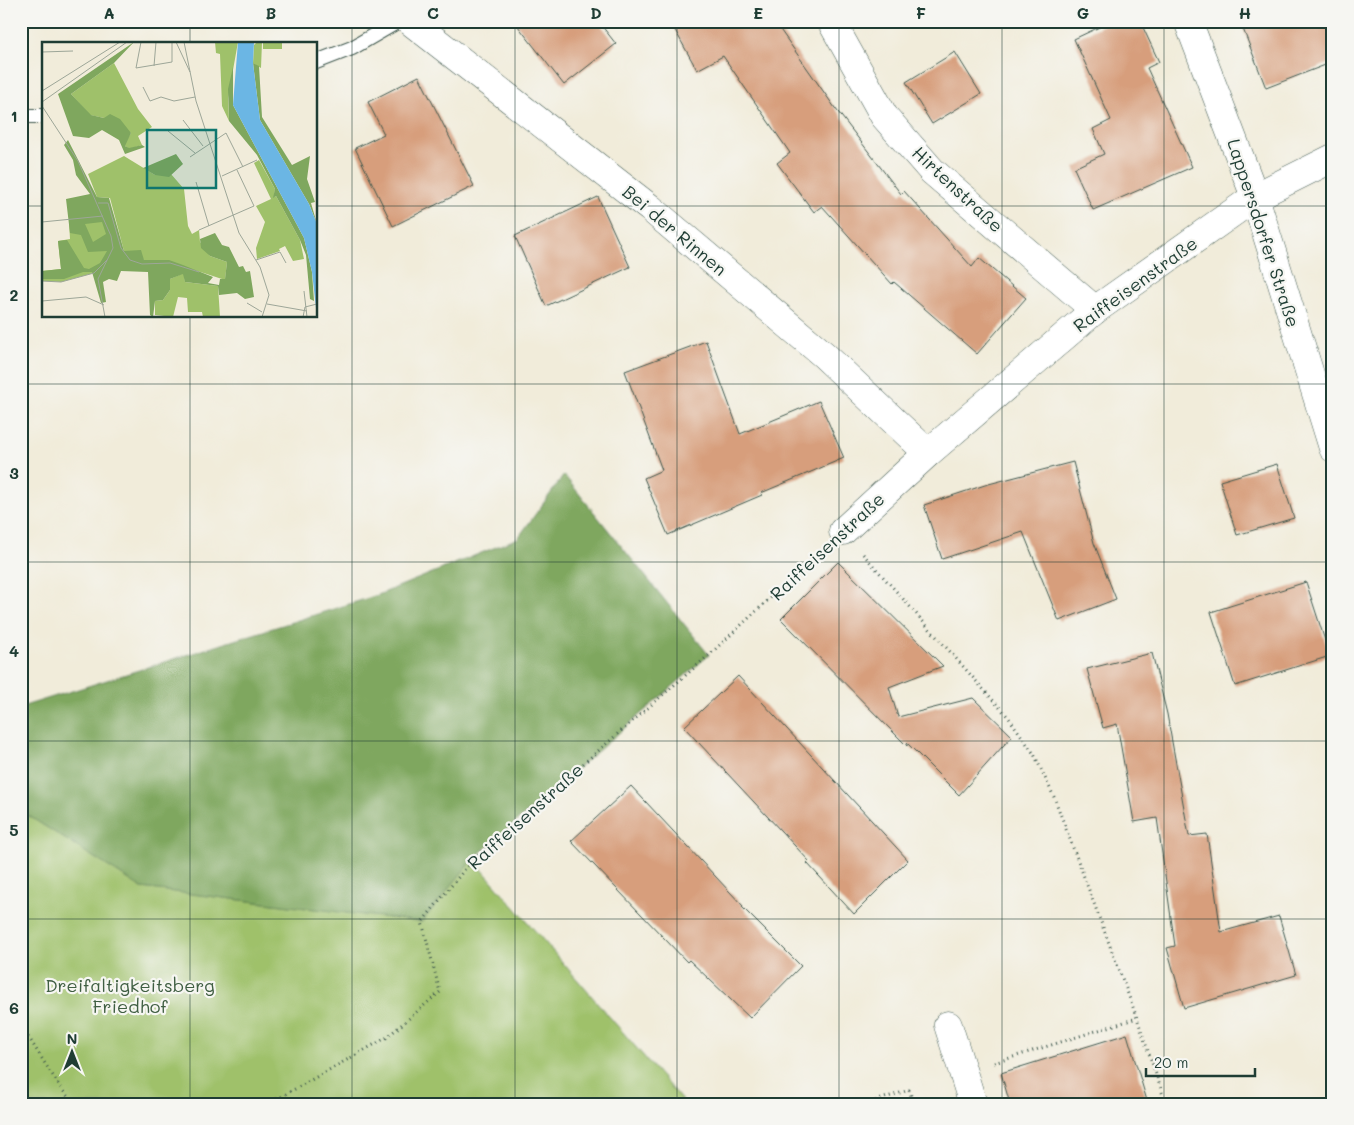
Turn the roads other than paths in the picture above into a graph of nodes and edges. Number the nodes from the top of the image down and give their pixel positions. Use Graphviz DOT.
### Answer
graph roads {
  1 [pos="397,21"];
  2 [pos="410,21"];
  3 [pos="831,21"];
  4 [pos="1188,21"];
  5 [pos="318,61"];
  6 [pos="21,116"];
  7 [pos="42,116"];
  8 [pos="1333,158"];
  9 [pos="1255,197"];
  10 [pos="1095,310"];
  11 [pos="1333,448"];
  12 [pos="928,453"];
  13 [pos="842,531"];
  14 [pos="948,1025"];
  15 [pos="972,1104"];
  1 -- 5 [label="lane"];
  2 -- 12 [label="street, Bei der Rinnen"];
  3 -- 10 [label="street, Hirtenstraße"];
  4 -- 9 [label="street, Lappersdorfer Straße"];
  6 -- 7 [label="lane"];
  8 -- 9 [label="street, Raiffeisenstraße"];
  9 -- 10 [label="street, Raiffeisenstraße"];
  9 -- 11 [label="street, Lappersdorfer Straße"];
  10 -- 12 [label="street, Raiffeisenstraße"];
  12 -- 13 [label="street, Raiffeisenstraße"];
  14 -- 15 [label="street"];
}
